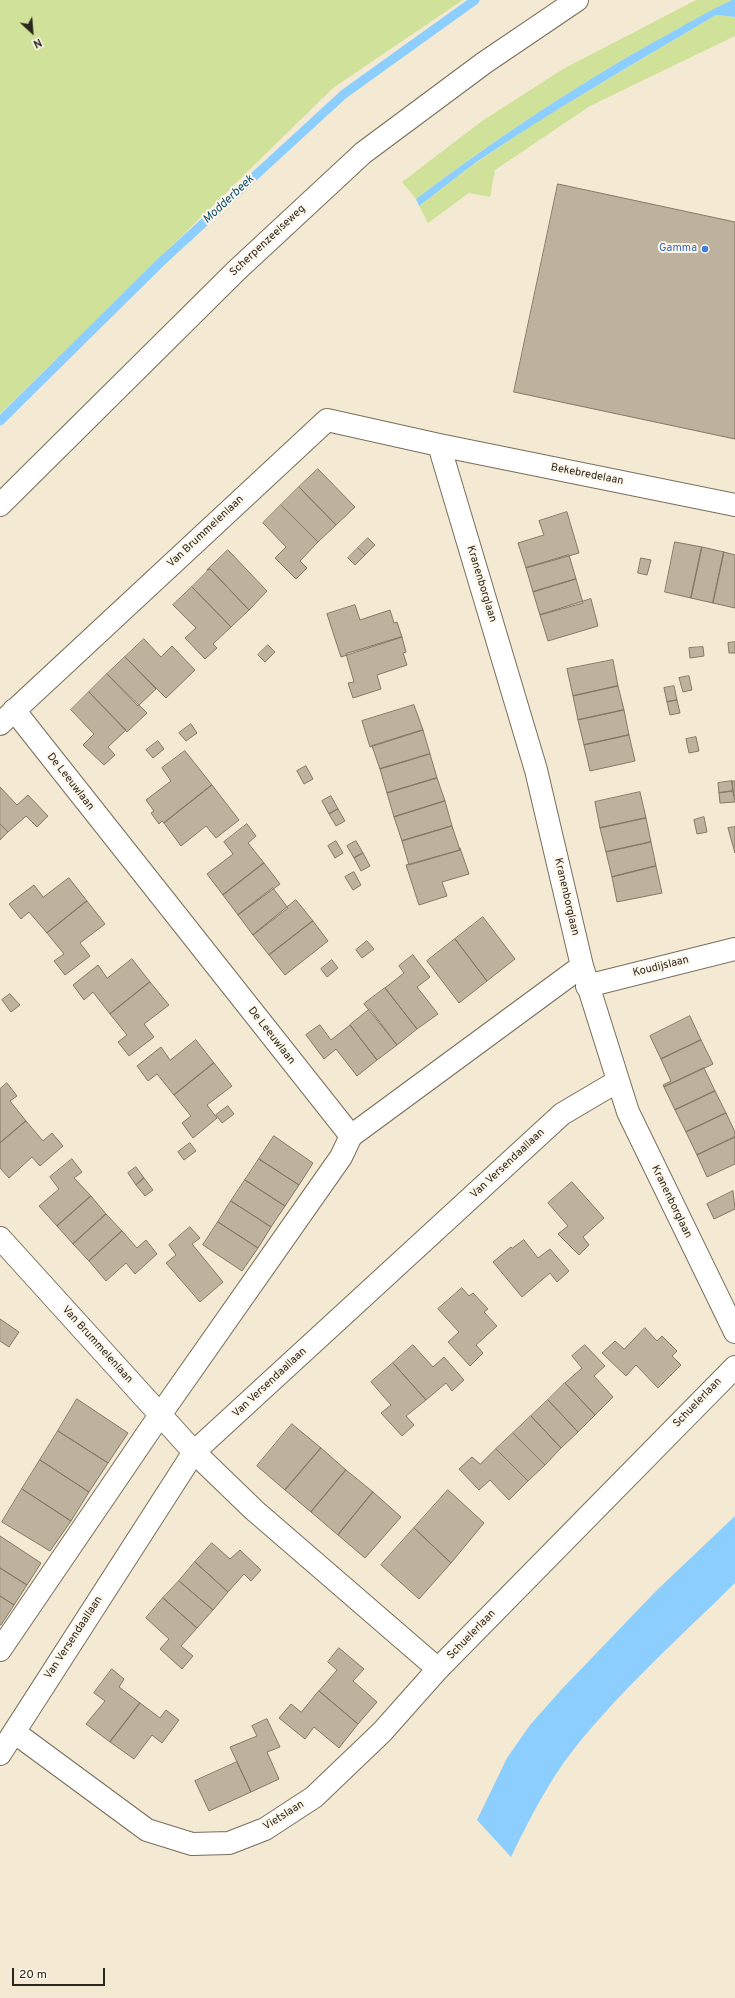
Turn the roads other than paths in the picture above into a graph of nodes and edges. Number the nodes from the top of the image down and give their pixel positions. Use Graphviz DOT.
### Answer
graph roads {
  1 [pos="590,0"];
  2 [pos="571,5"];
  3 [pos="439,445"];
  4 [pos="0,505"];
  5 [pos="735,505"];
  6 [pos="7,717"];
  7 [pos="735,949"];
  8 [pos="585,976"];
  9 [pos="618,1081"];
  10 [pos="351,1136"];
  11 [pos="0,1238"];
  12 [pos="735,1332"];
  13 [pos="735,1367"];
  14 [pos="160,1414"];
  15 [pos="194,1452"];
  16 [pos="0,1650"];
  17 [pos="438,1669"];
  18 [pos="14,1732"];
  19 [pos="0,1754"];
  1 -- 2 [label="street, Scherpenzeelseweg"];
  2 -- 4 [label="street, Scherpenzeelseweg"];
  3 -- 5 [label="street, Bekebredelaan"];
  3 -- 6 [label="street, Van Brummelenlaan"];
  3 -- 8 [label="street, Kranenborglaan"];
  6 -- 10 [label="street, De Leeuwlaan"];
  7 -- 8 [label="street, Koudijslaan"];
  8 -- 9 [label="street, Kranenborglaan"];
  8 -- 10 [label="street"];
  9 -- 12 [label="street, Kranenborglaan"];
  9 -- 15 [label="street, Van Versendaallaan"];
  10 -- 14 [label="street"];
  11 -- 14 [label="street, Van Brummelenlaan"];
  13 -- 17 [label="street, Schuelerlaan"];
  14 -- 15 [label="street, Van Brummelenlaan"];
  14 -- 16 [label="street"];
  15 -- 17 [label="street, Schuelerlaan"];
  15 -- 18 [label="street, Van Versendaallaan"];
  17 -- 18 [label="street, Vietslaan"];
  18 -- 19 [label="street, Van Versendaallaan"];
}
